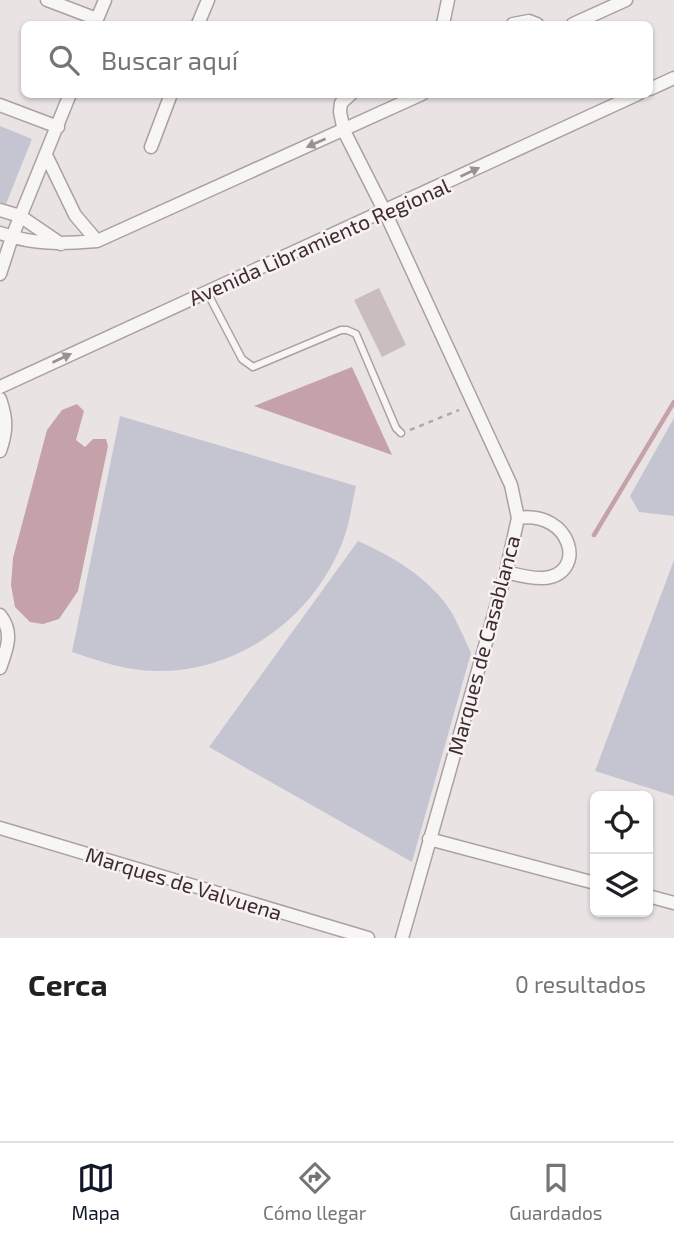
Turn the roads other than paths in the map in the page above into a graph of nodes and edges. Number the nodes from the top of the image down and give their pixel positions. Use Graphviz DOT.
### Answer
graph roads {
  1 [pos="47,0"];
  2 [pos="106,0"];
  3 [pos="208,0"];
  4 [pos="448,0"];
  5 [pos="625,0"];
  6 [pos="94,21"];
  7 [pos="96,21"];
  8 [pos="199,21"];
  9 [pos="444,21"];
  10 [pos="580,21"];
  11 [pos="674,78"];
  12 [pos="653,87"];
  13 [pos="69,98"];
  14 [pos="169,98"];
  15 [pos="347,98"];
  16 [pos="414,98"];
  17 [pos="629,98"];
  18 [pos="0,105"];
  19 [pos="58,127"];
  20 [pos="344,131"];
  21 [pos="151,147"];
  22 [pos="46,155"];
  23 [pos="0,210"];
  24 [pos="386,212"];
  25 [pos="20,216"];
  26 [pos="6,235"];
  27 [pos="97,241"];
  28 [pos="0,244"];
  29 [pos="61,244"];
  30 [pos="0,274"];
  31 [pos="206,292"];
  32 [pos="0,387"];
  33 [pos="0,399"];
  34 [pos="401,433"];
  35 [pos="0,451"];
  36 [pos="518,518"];
  37 [pos="506,572"];
  38 [pos="0,615"];
  39 [pos="0,668"];
  40 [pos="0,828"];
  41 [pos="429,839"];
  42 [pos="590,882"];
  43 [pos="653,898"];
  44 [pos="674,903"];
  45 [pos="368,938"];
  46 [pos="402,938"];
  1 -- 6 [label="street"];
  2 -- 7 [label="street"];
  3 -- 8 [label="street"];
  4 -- 9 [label="street"];
  5 -- 10 [label="street"];
  11 -- 12 [label="street"];
  13 -- 19 [label="street"];
  14 -- 21 [label="street"];
  15 -- 20 [label="street"];
  16 -- 20 [label="street"];
  24 -- 17 [label="street, Avenida Libramiento Regional, one-way"];
  18 -- 19 [label="street"];
  19 -- 22 [label="street"];
  20 -- 24 [label="street, Marques de Casablanca"];
  20 -- 27 [label="street, one-way"];
  22 -- 25 [label="street"];
  22 -- 27 [label="street"];
  23 -- 25 [label="street"];
  24 -- 31 [label="street, Avenida Libramiento Regional"];
  24 -- 36 [label="street, Marques de Casablanca"];
  25 -- 26 [label="street"];
  25 -- 29 [label="street"];
  26 -- 28 [label="street"];
  26 -- 29 [label="street"];
  26 -- 30 [label="street"];
  27 -- 29 [label="street"];
  32 -- 31 [label="street, Avenida Libramiento Regional, one-way"];
  31 -- 34 [label="lane"];
  33 -- 35 [label="street"];
  36 -- 37 [label="street, Marques de Casablanca"];
  36 -- 37 [label="street"];
  37 -- 41 [label="street, Marques de Casablanca"];
  38 -- 39 [label="street"];
  40 -- 45 [label="street, Marques de Valvuena"];
  41 -- 42 [label="street"];
  41 -- 46 [label="street, Marques de Casablanca"];
  43 -- 44 [label="street"];
}
